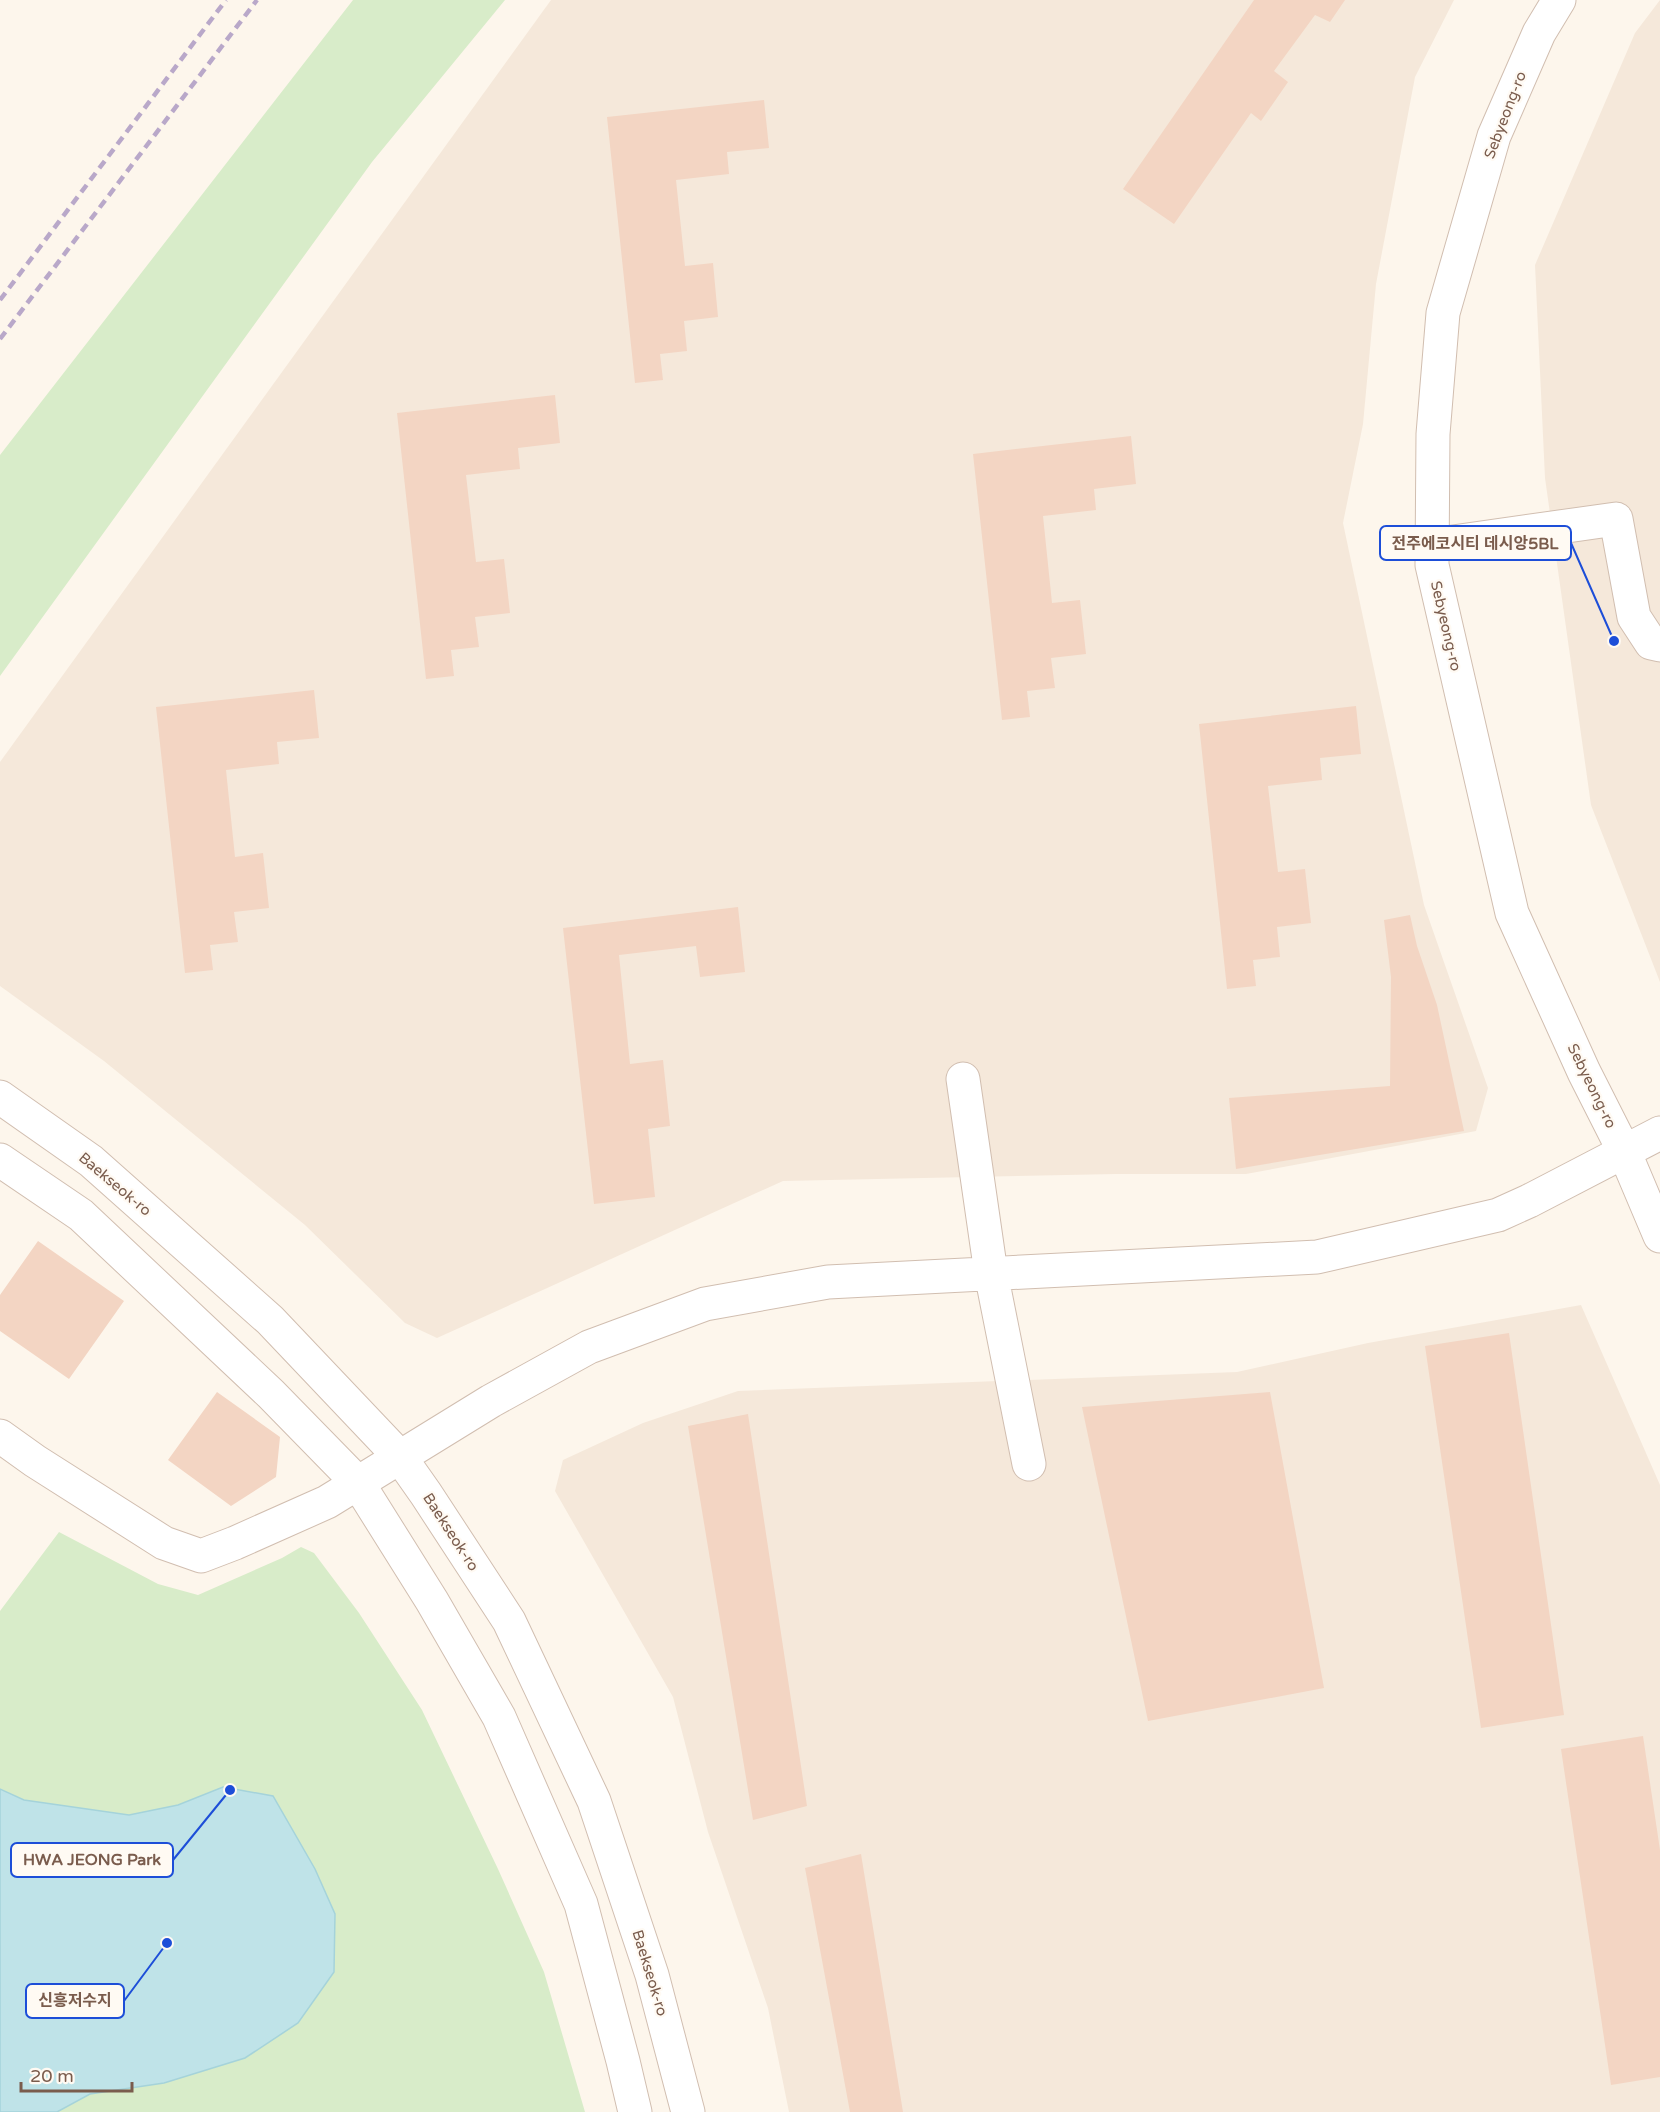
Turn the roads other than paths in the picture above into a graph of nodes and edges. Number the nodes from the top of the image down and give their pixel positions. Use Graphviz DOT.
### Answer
graph roads {
  1 [pos="1559,0"];
  2 [pos="1432,545"];
  3 [pos="1660,645"];
  4 [pos="963,1079"];
  5 [pos="0,1097"];
  6 [pos="1660,1133"];
  7 [pos="1624,1151"];
  8 [pos="0,1160"];
  9 [pos="1660,1236"];
  10 [pos="991,1273"];
  11 [pos="0,1436"];
  12 [pos="400,1457"];
  13 [pos="1029,1464"];
  14 [pos="358,1483"];
  15 [pos="635,2112"];
  16 [pos="688,2112"];
  1 -- 2 [label="street, Sebyeong-ro"];
  2 -- 3 [label="street"];
  2 -- 7 [label="street, Sebyeong-ro"];
  4 -- 10 [label="street"];
  5 -- 12 [label="street, Baekseok-ro"];
  6 -- 7 [label="street"];
  7 -- 9 [label="street, Sebyeong-ro"];
  7 -- 10 [label="street"];
  8 -- 14 [label="street"];
  10 -- 12 [label="street"];
  10 -- 13 [label="street"];
  11 -- 14 [label="street"];
  12 -- 14 [label="street"];
  12 -- 16 [label="street, Baekseok-ro"];
  14 -- 15 [label="street"];
}
